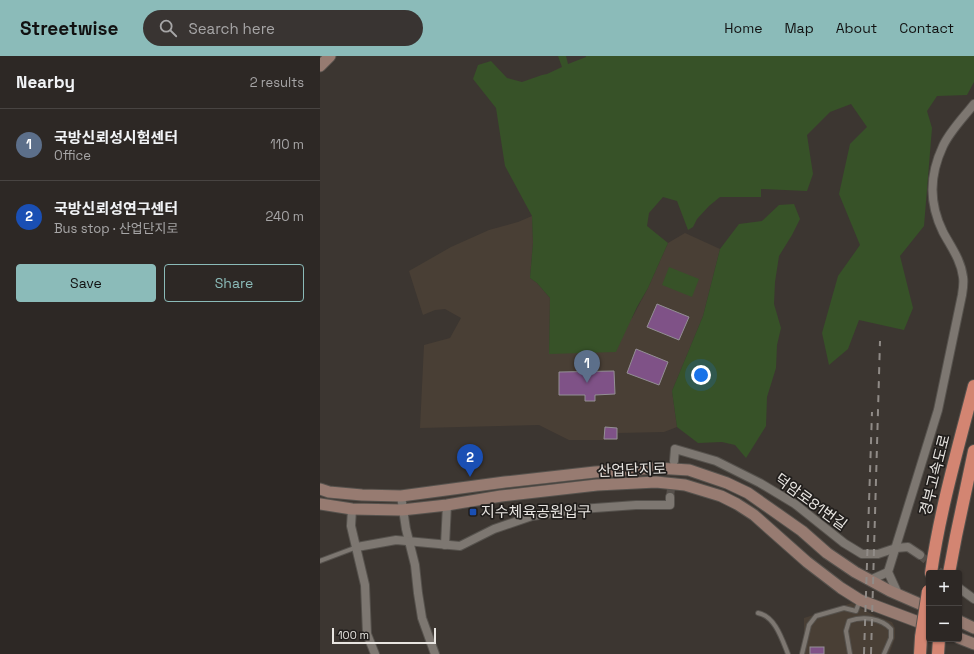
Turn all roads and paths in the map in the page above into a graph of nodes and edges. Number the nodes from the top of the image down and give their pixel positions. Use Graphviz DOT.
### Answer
graph roads {
  1 [pos="330,56"];
  2 [pos="320,66"];
  3 [pos="974,104"];
  4 [pos="974,386"];
  5 [pos="974,451"];
  6 [pos="674,461"];
  7 [pos="320,489"];
  8 [pos="401,496"];
  9 [pos="670,497"];
  10 [pos="320,504"];
  11 [pos="447,505"];
  12 [pos="352,509"];
  13 [pos="402,510"];
  14 [pos="410,542"];
  15 [pos="445,545"];
  16 [pos="357,547"];
  17 [pos="896,548"];
  18 [pos="920,555"];
  19 [pos="320,561"];
  20 [pos="931,570"];
  21 [pos="950,570"];
  22 [pos="888,572"];
  23 [pos="870,580"];
  24 [pos="962,590"];
  25 [pos="898,594"];
  26 [pos="974,599"];
  27 [pos="860,600"];
  28 [pos="926,606"];
  29 [pos="926,607"];
  30 [pos="856,611"];
  31 [pos="758,613"];
  32 [pos="857,618"];
  33 [pos="962,622"];
  34 [pos="926,625"];
  35 [pos="974,628"];
  36 [pos="962,639"];
  37 [pos="974,644"];
  38 [pos="376,654"];
  39 [pos="435,654"];
  40 [pos="788,654"];
  41 [pos="802,654"];
  42 [pos="850,654"];
  43 [pos="884,654"];
  44 [pos="920,654"];
  1 -- 2 [label="main road"];
  3 -- 17 [label="street"];
  4 -- 20 [label="highway, 경부고속도로"];
  5 -- 21 [label="highway"];
  6 -- 17 [label="street, 덕암로81번길"];
  7 -- 8 [label="main road, 산업단지로"];
  8 -- 13 [label="street"];
  8 -- 23 [label="main road, 산업단지로"];
  9 -- 15 [label="street"];
  10 -- 12 [label="main road, 산업단지로"];
  11 -- 13 [label="main road, 산업단지로"];
  11 -- 15 [label="street"];
  11 -- 27 [label="main road, 산업단지로"];
  12 -- 13 [label="main road, 산업단지로"];
  12 -- 16 [label="street"];
  13 -- 14 [label="street"];
  14 -- 15 [label="street"];
  14 -- 16 [label="street"];
  14 -- 39 [label="street"];
  16 -- 19 [label="lane"];
  16 -- 38 [label="street"];
  17 -- 18 [label="street, 덕암로81번길"];
  17 -- 22 [label="street"];
  22 -- 23 [label="street"];
  22 -- 25 [label="street"];
  23 -- 25 [label="main road, 산업단지로"];
  24 -- 26 [label="street"];
  25 -- 29 [label="main road, 산업단지로"];
  27 -- 30 [label="lane"];
  27 -- 34 [label="main road, 산업단지로"];
  28 -- 44 [label="highway, bridge"];
  30 -- 32 [label="lane"];
  30 -- 41 [label="lane"];
  31 -- 40 [label="lane"];
  32 -- 42 [label="lane"];
  32 -- 43 [label="lane"];
  33 -- 35 [label="main road"];
  36 -- 37 [label="main road"];
}
